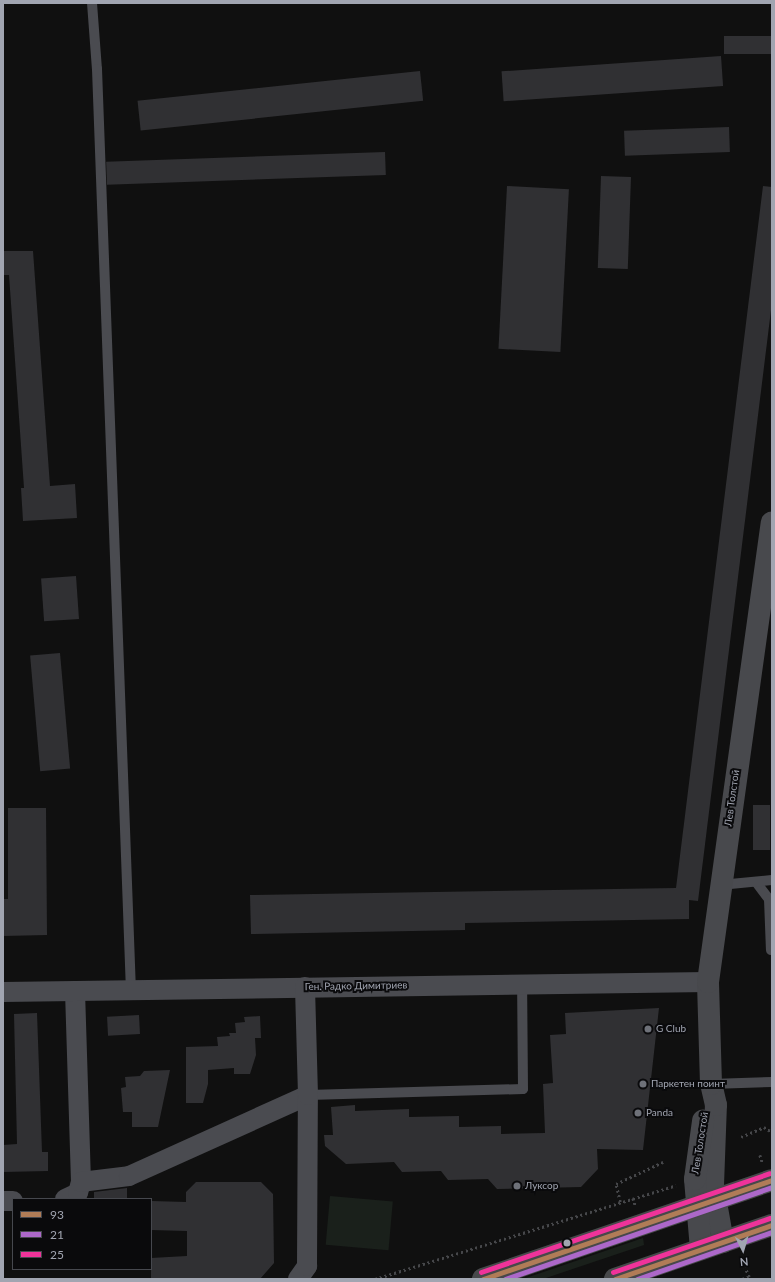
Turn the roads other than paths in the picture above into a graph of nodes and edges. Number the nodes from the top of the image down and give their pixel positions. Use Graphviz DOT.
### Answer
graph roads {
  1 [pos="92,3"];
  2 [pos="772,522"];
  3 [pos="772,880"];
  4 [pos="756,882"];
  5 [pos="720,885"];
  6 [pos="771,950"];
  7 [pos="708,982"];
  8 [pos="522,984"];
  9 [pos="305,987"];
  10 [pos="131,990"];
  11 [pos="74,991"];
  12 [pos="3,992"];
  13 [pos="710,1080"];
  14 [pos="772,1082"];
  15 [pos="308,1095"];
  16 [pos="768,1173"];
  17 [pos="81,1182"];
  18 [pos="68,1198"];
  19 [pos="715,1200"];
  20 [pos="695,1207"];
  21 [pos="772,1226"];
  22 [pos="723,1242"];
  23 [pos="701,1249"];
  24 [pos="298,1279"];
  25 [pos="483,1279"];
  26 [pos="615,1279"];
  1 -- 10 [label="lane"];
  2 -- 5 [label="street, Лев Толстой"];
  3 -- 4 [label="lane"];
  4 -- 5 [label="lane"];
  4 -- 6 [label="lane"];
  5 -- 7 [label="street, Лев Толстой"];
  7 -- 8 [label="street, Ген. Радко Димитриев"];
  7 -- 13 [label="street, Лев Толстой"];
  8 -- 9 [label="street, Ген. Радко Димитриев"];
  8 -- 15 [label="lane"];
  9 -- 10 [label="street, Ген. Радко Димитриев"];
  9 -- 15 [label="street"];
  10 -- 11 [label="street, Ген. Радко Димитриев"];
  11 -- 12 [label="street, Ген. Радко Димитриев"];
  11 -- 17 [label="street"];
  13 -- 14 [label="lane"];
  13 -- 19 [label="street, Лев Толостой"];
  13 -- 20 [label="street, Лев Толостой"];
  15 -- 17 [label="street"];
  15 -- 24 [label="street"];
  16 -- 19 [label="main road"];
  17 -- 18 [label="street"];
  19 -- 20 [label="main road"];
  19 -- 22 [label="street, Лев Толостой"];
  20 -- 23 [label="street, Лев Толостой"];
  20 -- 25 [label="main road"];
  21 -- 22 [label="main road"];
  22 -- 23 [label="main road"];
  23 -- 26 [label="main road"];
}
